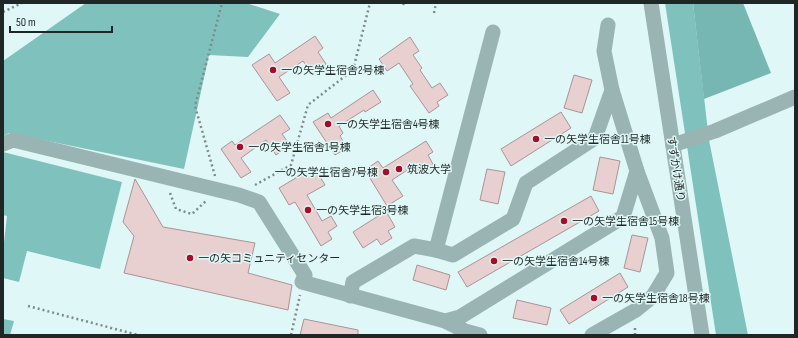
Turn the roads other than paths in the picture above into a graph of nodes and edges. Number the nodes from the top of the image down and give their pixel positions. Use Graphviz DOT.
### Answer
graph roads {
  1 [pos="651,3"];
  2 [pos="608,25"];
  3 [pos="493,32"];
  4 [pos="612,90"];
  5 [pos="795,97"];
  6 [pos="3,144"];
  7 [pos="673,145"];
  8 [pos="637,172"];
  9 [pos="436,250"];
  10 [pos="350,296"];
  11 [pos="445,321"];
  12 [pos="480,335"];
  13 [pos="592,335"];
  14 [pos="702,335"];
  1 -- 7 [label="street, すずかけ通り"];
  2 -- 4 [label="street"];
  3 -- 9 [label="street"];
  4 -- 8 [label="street"];
  4 -- 9 [label="street"];
  5 -- 7 [label="street"];
  6 -- 10 [label="street"];
  7 -- 14 [label="street, すずかけ通り"];
  8 -- 11 [label="street"];
  8 -- 13 [label="street"];
  9 -- 10 [label="street"];
  10 -- 11 [label="street"];
  11 -- 12 [label="street"];
}
